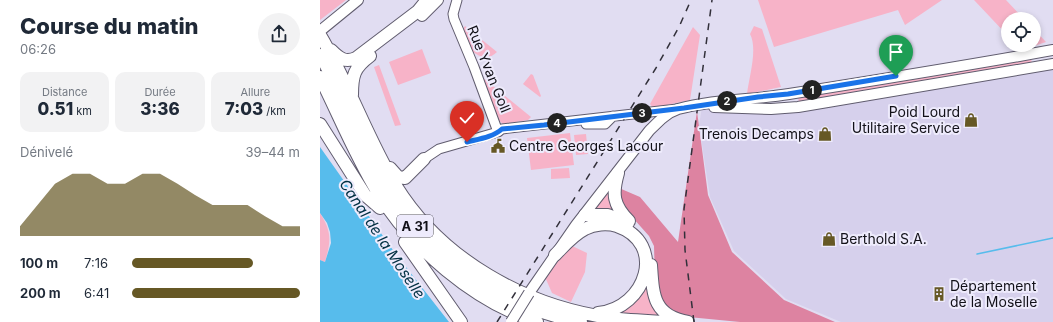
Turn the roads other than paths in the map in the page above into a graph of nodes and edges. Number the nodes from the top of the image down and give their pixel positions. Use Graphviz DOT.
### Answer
graph roads {
  1 [pos="358,0"];
  2 [pos="427,0"];
  3 [pos="438,0"];
  4 [pos="456,4"];
  5 [pos="422,16"];
  6 [pos="320,31"];
  7 [pos="320,35"];
  8 [pos="1053,50"];
  9 [pos="324,51"];
  10 [pos="1053,64"];
  11 [pos="320,76"];
  12 [pos="320,95"];
  13 [pos="352,98"];
  14 [pos="688,107"];
  15 [pos="320,124"];
  16 [pos="498,132"];
  17 [pos="380,157"];
  18 [pos="424,159"];
  19 [pos="618,172"];
  20 [pos="380,208"];
  21 [pos="585,215"];
  22 [pos="636,228"];
  23 [pos="405,242"];
  24 [pos="555,255"];
  25 [pos="583,317"];
  26 [pos="532,320"];
  27 [pos="461,322"];
  28 [pos="511,322"];
  29 [pos="662,322"];
  30 [pos="688,322"];
  1 -- 6 [label="main road"];
  2 -- 9 [label="highway"];
  3 -- 5 [label="main road"];
  4 -- 16 [label="street, Rue Yvan Goll"];
  5 -- 13 [label="highway"];
  7 -- 9 [label="highway"];
  8 -- 14 [label="main road"];
  9 -- 13 [label="highway"];
  9 -- 25 [label="highway, A 31"];
  10 -- 14 [label="main road"];
  11 -- 26 [label="highway, A 31"];
  12 -- 20 [label="highway"];
  13 -- 17 [label="highway"];
  14 -- 16 [label="street"];
  14 -- 19 [label="main road"];
  15 -- 20 [label="highway"];
  16 -- 18 [label="street, Rue Yvan Goll"];
  17 -- 18 [label="highway"];
  17 -- 25 [label="highway"];
  19 -- 21 [label="main road"];
  19 -- 22 [label="highway"];
  20 -- 23 [label="highway"];
  21 -- 22 [label="highway"];
  21 -- 24 [label="main road"];
  22 -- 30 [label="highway"];
  23 -- 26 [label="highway"];
  23 -- 27 [label="highway"];
  24 -- 25 [label="highway"];
  24 -- 28 [label="main road, bridge"];
  25 -- 29 [label="highway"];
}
